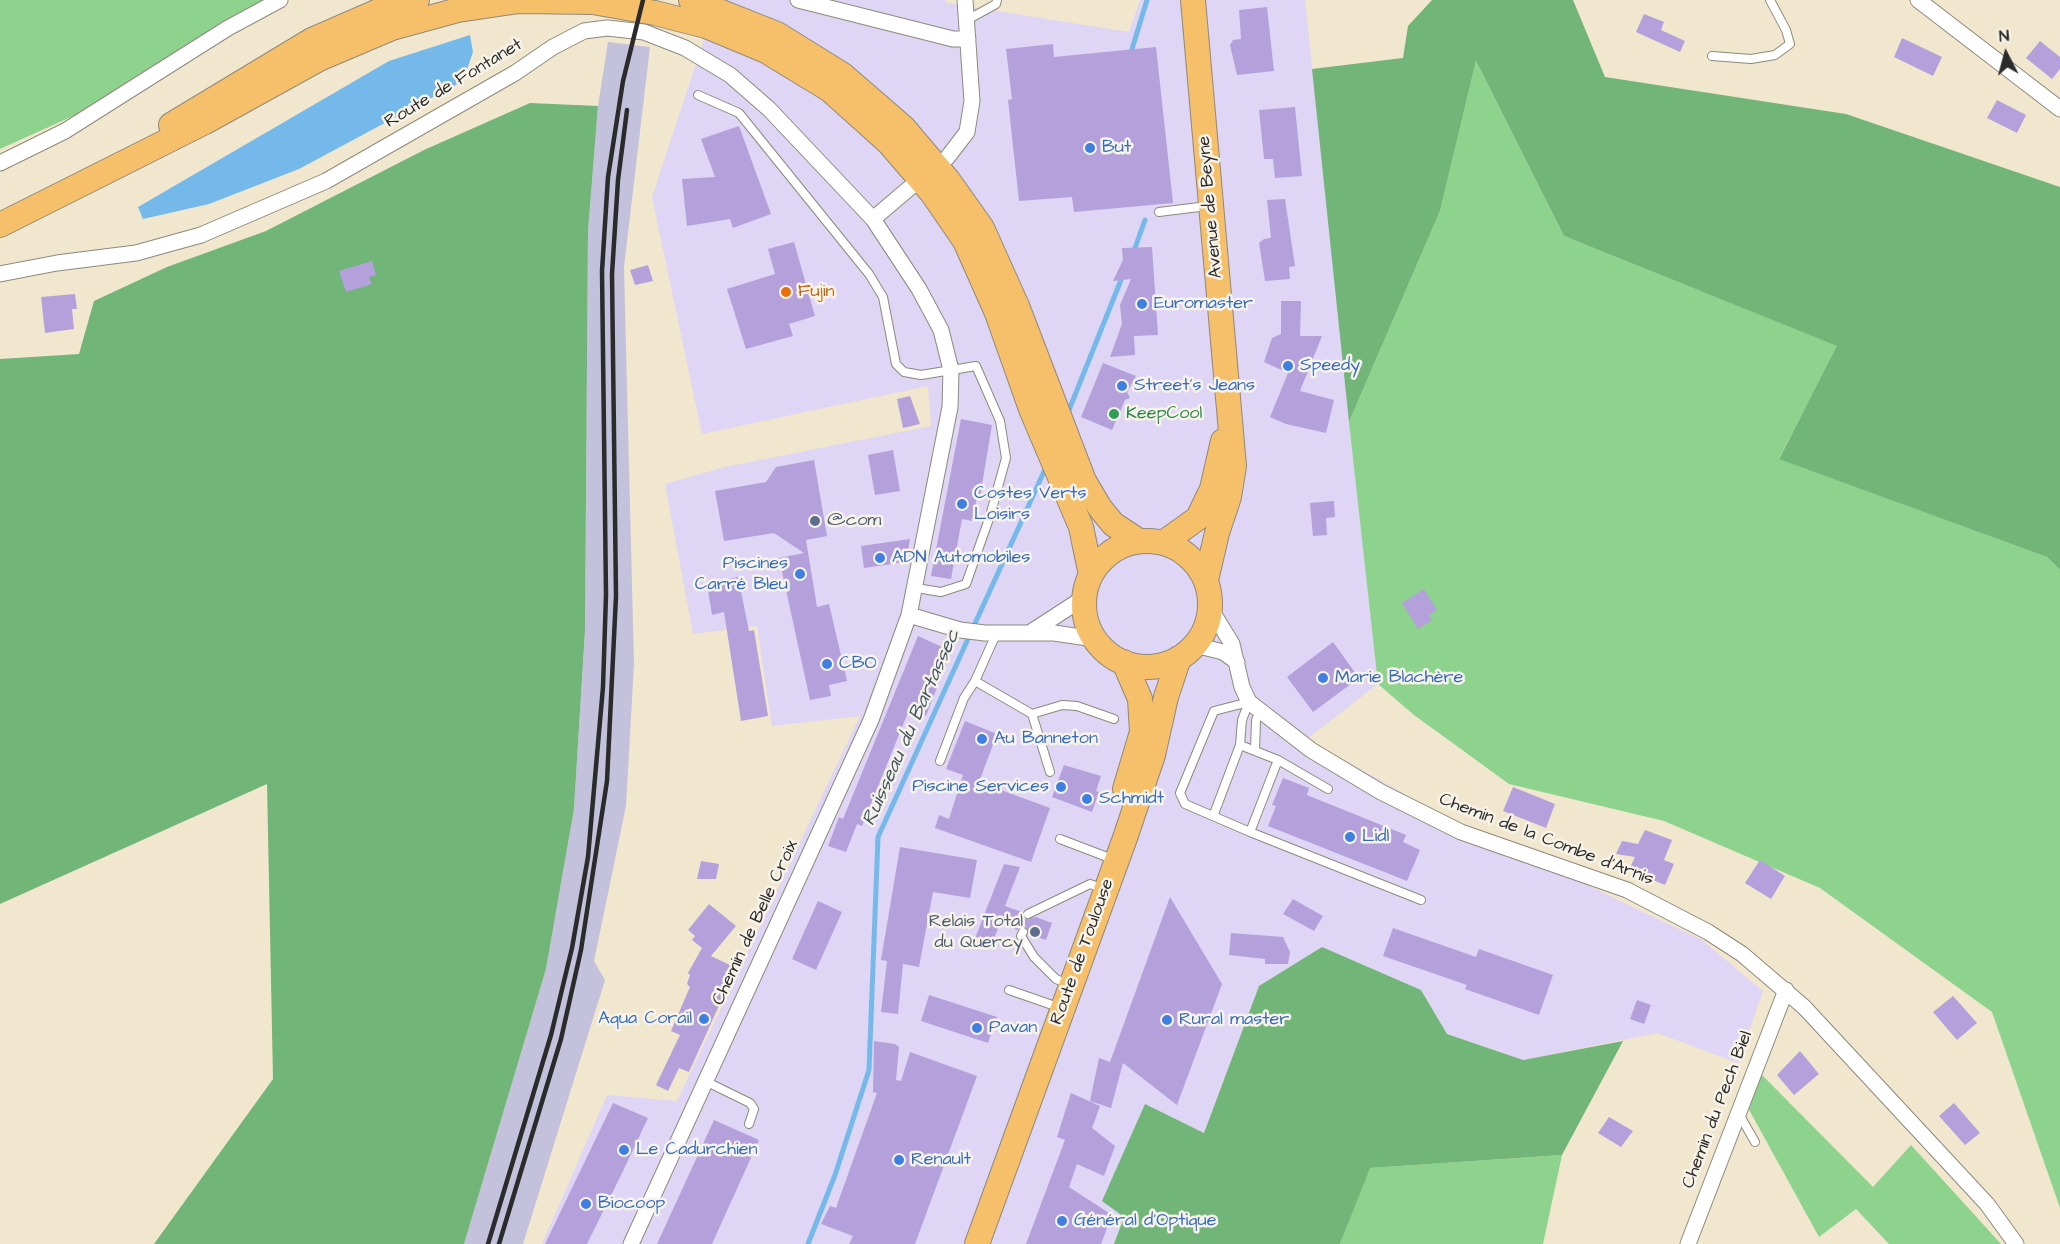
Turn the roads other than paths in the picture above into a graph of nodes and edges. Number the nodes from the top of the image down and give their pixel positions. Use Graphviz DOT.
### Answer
graph roads {
  1 [pos="280,0"];
  2 [pos="417,0"];
  3 [pos="691,0"];
  4 [pos="798,0"];
  5 [pos="965,0"];
  6 [pos="997,0"];
  7 [pos="1193,0"];
  8 [pos="1770,0"];
  9 [pos="1917,0"];
  10 [pos="967,20"];
  11 [pos="968,39"];
  12 [pos="1712,56"];
  13 [pos="698,95"];
  14 [pos="2060,110"];
  15 [pos="947,158"];
  16 [pos="0,163"];
  17 [pos="913,185"];
  18 [pos="79,187"];
  19 [pos="1212,205"];
  20 [pos="1159,212"];
  21 [pos="873,219"];
  22 [pos="0,225"];
  23 [pos="0,274"];
  24 [pos="951,370"];
  25 [pos="1040,402"];
  26 [pos="1228,415"];
  27 [pos="1073,484"];
  28 [pos="1139,541"];
  29 [pos="1163,543"];
  30 [pos="1206,580"];
  31 [pos="1088,586"];
  32 [pos="916,588"];
  33 [pos="1210,608"];
  34 [pos="909,615"];
  35 [pos="1031,632"];
  36 [pos="991,633"];
  37 [pos="1095,639"];
  38 [pos="1187,652"];
  39 [pos="1124,662"];
  40 [pos="1237,662"];
  41 [pos="975,681"];
  42 [pos="1254,707"];
  43 [pos="1032,714"];
  44 [pos="1114,719"];
  45 [pos="1240,745"];
  46 [pos="1255,751"];
  47 [pos="1278,760"];
  48 [pos="940,761"];
  49 [pos="1050,772"];
  50 [pos="1328,789"];
  51 [pos="1214,814"];
  52 [pos="1250,832"];
  53 [pos="1060,839"];
  54 [pos="1109,858"];
  55 [pos="1098,887"];
  56 [pos="1421,900"];
  57 [pos="1028,914"];
  58 [pos="1023,932"];
  59 [pos="1063,982"];
  60 [pos="1009,990"];
  61 [pos="1786,990"];
  62 [pos="1054,1006"];
  63 [pos="705,1081"];
  64 [pos="1738,1113"];
  65 [pos="749,1124"];
  66 [pos="1755,1142"];
  67 [pos="631,1244"];
  68 [pos="961,1244"];
  69 [pos="977,1244"];
  70 [pos="1688,1244"];
  71 [pos="2016,1244"];
  1 -- 16 [label="street"];
  2 -- 18 [label="main road"];
  3 -- 25 [label="main road"];
  4 -- 11 [label="street"];
  5 -- 10 [label="street"];
  6 -- 10 [label="lane"];
  7 -- 19 [label="main road, Avenue de Beyne"];
  8 -- 12 [label="lane"];
  9 -- 14 [label="street"];
  10 -- 11 [label="street"];
  11 -- 15 [label="street"];
  13 -- 24 [label="lane"];
  17 -- 21 [label="street"];
  18 -- 22 [label="main road"];
  18 -- 25 [label="main road"];
  19 -- 20 [label="lane"];
  19 -- 26 [label="main road, Avenue de Beyne"];
  21 -- 23 [label="street, Route de Fontanet"];
  21 -- 24 [label="street, Chemin de Belle Croix"];
  24 -- 32 [label="street, Chemin de Belle Croix"];
  24 -- 32 [label="lane"];
  25 -- 27 [label="main road"];
  26 -- 29 [label="main road, Avenue de Beyne"];
  26 -- 30 [label="main road, Avenue de Beyne"];
  27 -- 28 [label="main road"];
  27 -- 31 [label="main road"];
  28 -- 29 [label="main road"];
  28 -- 31 [label="main road"];
  29 -- 30 [label="main road"];
  30 -- 33 [label="main road"];
  31 -- 35 [label="street"];
  31 -- 37 [label="main road"];
  32 -- 34 [label="street, Chemin de Belle Croix"];
  33 -- 38 [label="main road"];
  33 -- 40 [label="street"];
  34 -- 36 [label="street"];
  34 -- 63 [label="street, Chemin de Belle Croix"];
  35 -- 36 [label="street"];
  35 -- 37 [label="street"];
  36 -- 41 [label="lane"];
  37 -- 39 [label="main road"];
  38 -- 39 [label="main road"];
  38 -- 40 [label="street"];
  38 -- 54 [label="main road, Route de Toulouse"];
  39 -- 54 [label="main road, Route de Toulouse"];
  40 -- 42 [label="street"];
  41 -- 43 [label="lane"];
  41 -- 48 [label="lane"];
  42 -- 45 [label="lane"];
  42 -- 46 [label="lane"];
  42 -- 51 [label="lane"];
  42 -- 61 [label="street, Chemin de la Combe d'Arnis"];
  43 -- 44 [label="lane"];
  43 -- 49 [label="lane"];
  45 -- 46 [label="lane"];
  45 -- 51 [label="lane"];
  46 -- 47 [label="lane"];
  47 -- 50 [label="lane"];
  47 -- 52 [label="lane"];
  51 -- 52 [label="lane"];
  52 -- 56 [label="lane"];
  53 -- 54 [label="lane"];
  54 -- 55 [label="main road, Route de Toulouse"];
  55 -- 57 [label="lane"];
  55 -- 59 [label="main road, Route de Toulouse"];
  58 -- 59 [label="lane"];
  59 -- 62 [label="main road, Route de Toulouse"];
  60 -- 62 [label="lane"];
  61 -- 64 [label="street, Chemin du Pech Biel"];
  61 -- 71 [label="street, Chemin de la Combe d'Arnis"];
  62 -- 68 [label="main road, Route de Toulouse"];
  62 -- 69 [label="main road, Route de Toulouse"];
  63 -- 65 [label="lane"];
  63 -- 67 [label="street, Chemin de Belle Croix"];
  64 -- 66 [label="lane"];
  64 -- 70 [label="street, Chemin du Pech Biel"];
}
